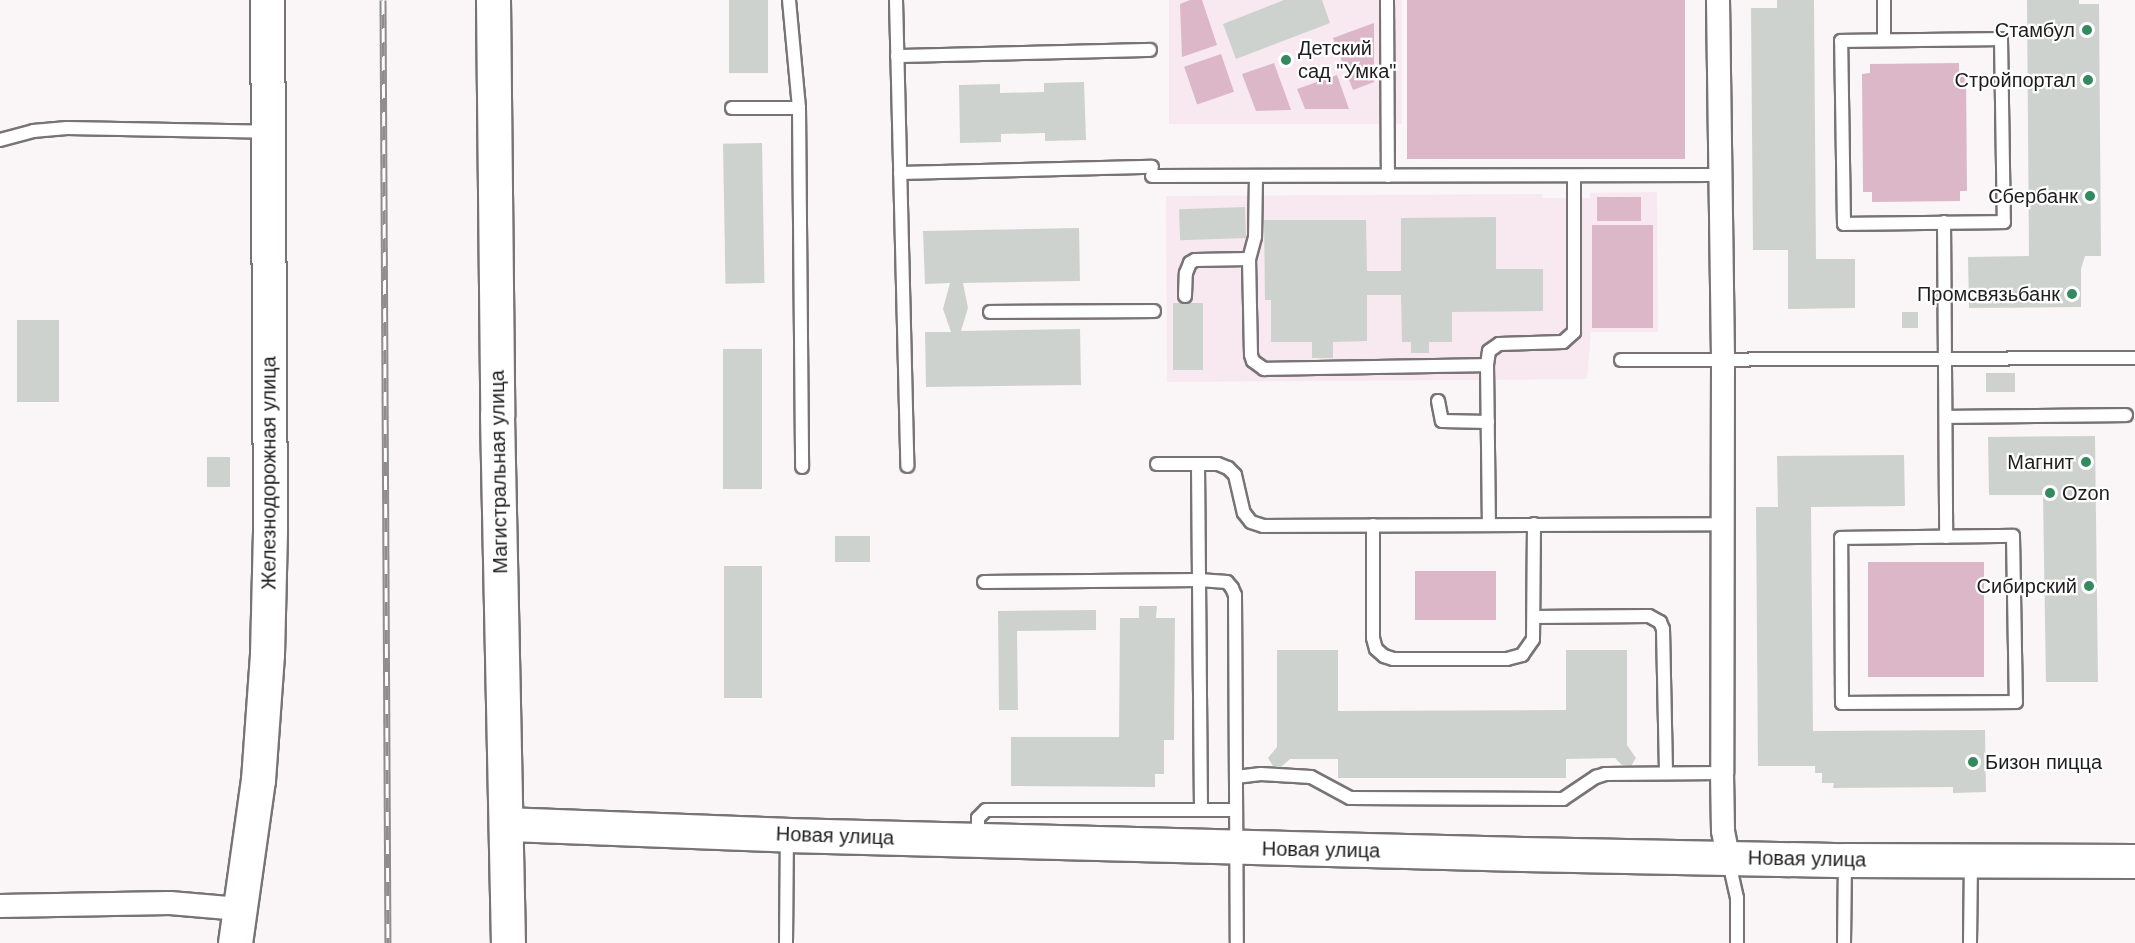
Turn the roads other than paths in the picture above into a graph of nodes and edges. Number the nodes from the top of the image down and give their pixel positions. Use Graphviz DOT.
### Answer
graph roads {
  1 [pos="267,0"];
  2 [pos="493,0"];
  3 [pos="789,0"];
  4 [pos="896,0"];
  5 [pos="1387,0"];
  6 [pos="1718,0"];
  7 [pos="1884,0"];
  8 [pos="1884,40"];
  9 [pos="1150,50"];
  10 [pos="897,56"];
  11 [pos="732,108"];
  12 [pos="799,108"];
  13 [pos="268,132"];
  14 [pos="0,140"];
  15 [pos="900,173"];
  16 [pos="1721,175"];
  17 [pos="1256,176"];
  18 [pos="1388,176"];
  19 [pos="1574,176"];
  20 [pos="1944,222"];
  21 [pos="1249,259"];
  22 [pos="1185,296"];
  23 [pos="1154,311"];
  24 [pos="990,312"];
  25 [pos="2135,358"];
  26 [pos="1621,360"];
  27 [pos="1723,360"];
  28 [pos="1945,360"];
  29 [pos="1487,365"];
  30 [pos="1438,401"];
  31 [pos="2126,415"];
  32 [pos="1946,417"];
  33 [pos="1488,422"];
  34 [pos="1156,464"];
  35 [pos="1197,465"];
  36 [pos="907,466"];
  37 [pos="802,467"];
  38 [pos="1489,524"];
  39 [pos="1534,524"];
  40 [pos="1723,524"];
  41 [pos="1373,525"];
  42 [pos="1946,537"];
  43 [pos="1199,580"];
  44 [pos="984,582"];
  45 [pos="1533,617"];
  46 [pos="1666,773"];
  47 [pos="1722,773"];
  48 [pos="1236,777"];
  49 [pos="1201,810"];
  50 [pos="1236,810"];
  51 [pos="507,824"];
  52 [pos="787,835"];
  53 [pos="978,840"];
  54 [pos="1236,848"];
  55 [pos="1728,857"];
  56 [pos="1845,860"];
  57 [pos="1971,861"];
  58 [pos="2135,861"];
  59 [pos="0,906"];
  60 [pos="240,909"];
  61 [pos="235,943"];
  62 [pos="508,943"];
  63 [pos="786,943"];
  64 [pos="1236,943"];
  65 [pos="1737,943"];
  66 [pos="1844,943"];
  67 [pos="1970,943"];
  1 -- 13 [label="main road, Железнодорожная улица"];
  2 -- 51 [label="main road, Магистральная улица"];
  3 -- 12 [label="lane"];
  4 -- 10 [label="lane"];
  5 -- 18 [label="lane"];
  6 -- 16 [label="street"];
  7 -- 8 [label="lane"];
  8 -- 20 [label="lane"];
  8 -- 20 [label="lane"];
  9 -- 10 [label="lane"];
  10 -- 15 [label="lane"];
  11 -- 12 [label="lane"];
  12 -- 37 [label="lane"];
  13 -- 14 [label="lane"];
  13 -- 60 [label="main road, Железнодорожная улица"];
  15 -- 17 [label="lane"];
  15 -- 36 [label="lane"];
  16 -- 19 [label="lane"];
  16 -- 27 [label="street"];
  17 -- 18 [label="lane"];
  17 -- 21 [label="lane"];
  18 -- 19 [label="lane"];
  19 -- 29 [label="lane"];
  20 -- 28 [label="lane"];
  21 -- 22 [label="lane"];
  21 -- 29 [label="lane"];
  23 -- 24 [label="lane"];
  25 -- 28 [label="lane"];
  26 -- 27 [label="lane"];
  27 -- 28 [label="lane"];
  27 -- 40 [label="street"];
  28 -- 32 [label="lane"];
  29 -- 33 [label="lane"];
  30 -- 33 [label="lane"];
  31 -- 32 [label="lane"];
  32 -- 42 [label="lane"];
  33 -- 38 [label="lane"];
  34 -- 35 [label="lane"];
  35 -- 41 [label="lane"];
  35 -- 43 [label="lane"];
  38 -- 39 [label="lane"];
  38 -- 41 [label="lane"];
  39 -- 40 [label="lane"];
  39 -- 45 [label="lane"];
  40 -- 47 [label="street"];
  41 -- 45 [label="lane"];
  42 -- 42 [label="lane"];
  43 -- 44 [label="lane"];
  43 -- 48 [label="lane"];
  43 -- 49 [label="lane"];
  45 -- 46 [label="lane"];
  46 -- 47 [label="lane"];
  46 -- 48 [label="lane"];
  47 -- 55 [label="street"];
  48 -- 50 [label="lane"];
  49 -- 50 [label="lane"];
  49 -- 53 [label="lane"];
  50 -- 54 [label="lane"];
  51 -- 52 [label="main road, Новая улица"];
  51 -- 62 [label="main road, Магистральная улица"];
  52 -- 53 [label="main road, Новая улица"];
  52 -- 63 [label="lane"];
  53 -- 54 [label="main road, Новая улица"];
  54 -- 55 [label="main road, Новая улица"];
  54 -- 64 [label="lane"];
  55 -- 56 [label="main road, Новая улица"];
  55 -- 65 [label="lane"];
  56 -- 57 [label="main road, Новая улица"];
  56 -- 66 [label="lane"];
  57 -- 58 [label="main road, Новая улица"];
  57 -- 67 [label="lane"];
  59 -- 60 [label="street"];
  60 -- 61 [label="main road, Железнодорожная улица"];
}
